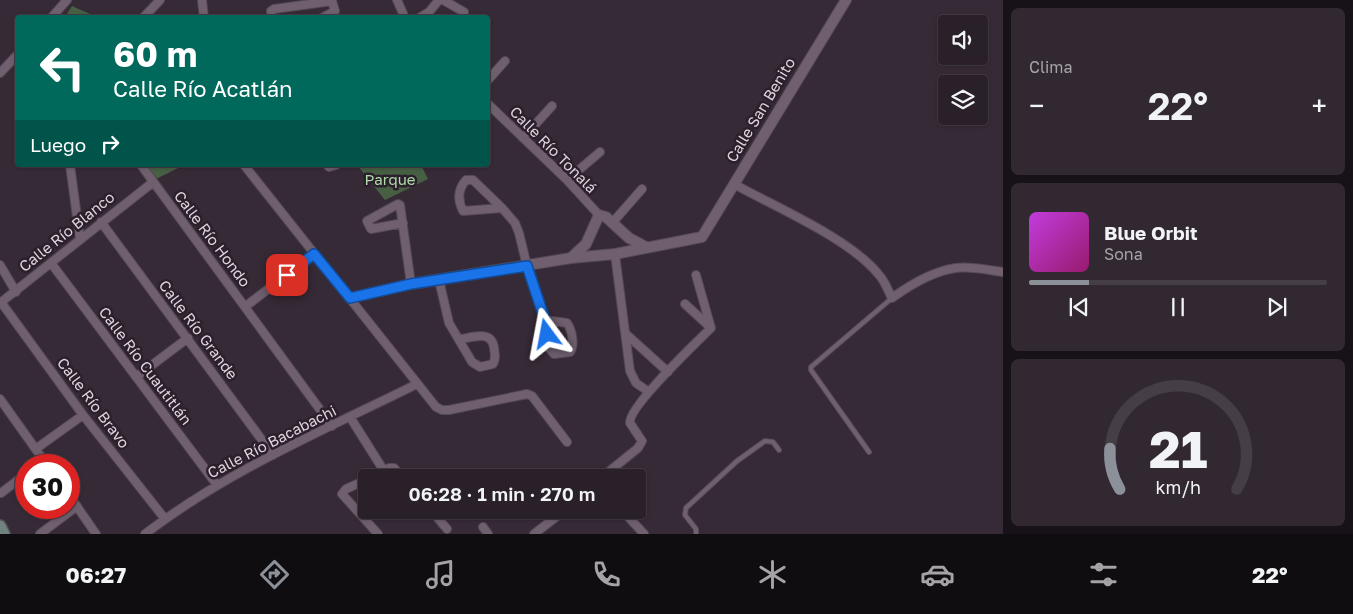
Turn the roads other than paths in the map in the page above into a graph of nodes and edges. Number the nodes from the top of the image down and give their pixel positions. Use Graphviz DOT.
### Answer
graph roads {
  1 [pos="68,0"];
  2 [pos="160,0"];
  3 [pos="202,0"];
  4 [pos="397,0"];
  5 [pos="439,0"];
  6 [pos="443,0"];
  7 [pos="846,0"];
  8 [pos="464,12"];
  9 [pos="272,14"];
  10 [pos="54,15"];
  11 [pos="146,15"];
  12 [pos="204,15"];
  13 [pos="328,15"];
  14 [pos="404,15"];
  15 [pos="430,15"];
  16 [pos="15,56"];
  17 [pos="505,61"];
  18 [pos="2,67"];
  19 [pos="490,78"];
  20 [pos="490,106"];
  21 [pos="552,106"];
  22 [pos="523,138"];
  23 [pos="600,152"];
  24 [pos="70,167"];
  25 [pos="142,167"];
  26 [pos="245,167"];
  27 [pos="251,167"];
  28 [pos="251,175"];
  29 [pos="567,180"];
  30 [pos="152,183"];
  31 [pos="734,184"];
  32 [pos="642,190"];
  33 [pos="502,208"];
  34 [pos="599,215"];
  35 [pos="100,222"];
  36 [pos="613,222"];
  37 [pos="403,223"];
  38 [pos="629,238"];
  39 [pos="80,239"];
  40 [pos="586,244"];
  41 [pos="646,246"];
  42 [pos="626,251"];
  43 [pos="314,254"];
  44 [pos="616,254"];
  45 [pos="594,257"];
  46 [pos="571,258"];
  47 [pos="51,263"];
  48 [pos="0,265"];
  49 [pos="527,266"];
  50 [pos="1001,273"];
  51 [pos="696,275"];
  52 [pos="439,280"];
  53 [pos="411,284"];
  54 [pos="16,292"];
  55 [pos="350,298"];
  56 [pos="892,298"];
  57 [pos="1,303"];
  58 [pos="685,304"];
  59 [pos="246,306"];
  60 [pos="545,320"];
  61 [pos="711,328"];
  62 [pos="626,334"];
  63 [pos="188,338"];
  64 [pos="461,339"];
  65 [pos="668,372"];
  66 [pos="136,376"];
  67 [pos="417,384"];
  68 [pos="649,392"];
  69 [pos="0,399"];
  70 [pos="83,415"];
  71 [pos="350,417"];
  72 [pos="332,426"];
  73 [pos="567,442"];
  74 [pos="37,448"];
  75 [pos="779,450"];
  76 [pos="869,452"];
  77 [pos="39,454"];
  78 [pos="273,454"];
  79 [pos="383,469"];
  80 [pos="612,469"];
  81 [pos="15,482"];
  82 [pos="358,484"];
  83 [pos="217,485"];
  84 [pos="1,493"];
  85 [pos="80,510"];
  86 [pos="358,512"];
  87 [pos="165,518"];
  88 [pos="60,519"];
  89 [pos="364,519"];
  90 [pos="438,519"];
  91 [pos="553,519"];
  92 [pos="629,519"];
  93 [pos="0,526"];
  94 [pos="483,527"];
  95 [pos="446,529"];
  96 [pos="639,532"];
  97 [pos="4,534"];
  98 [pos="40,534"];
  99 [pos="96,534"];
  100 [pos="145,534"];
  101 [pos="378,534"];
  102 [pos="488,534"];
  103 [pos="534,534"];
  104 [pos="696,534"];
  1 -- 10 [label="street"];
  2 -- 11 [label="street"];
  3 -- 12 [label="street"];
  4 -- 14 [label="street"];
  5 -- 15 [label="street"];
  6 -- 8 [label="street"];
  7 -- 31 [label="street, Calle San Benito"];
  9 -- 13 [label="street"];
  16 -- 18 [label="street"];
  17 -- 19 [label="street"];
  20 -- 22 [label="street, Calle Río Tonalá"];
  21 -- 22 [label="street"];
  22 -- 29 [label="street, Calle Río Tonalá"];
  23 -- 29 [label="street"];
  24 -- 39 [label="street"];
  25 -- 30 [label="street, Calle Río Hondo"];
  26 -- 28 [label="street"];
  27 -- 28 [label="street"];
  28 -- 43 [label="street"];
  29 -- 34 [label="street, Calle Río Tonalá"];
  30 -- 35 [label="street, Calle Río Blanco"];
  30 -- 59 [label="street, Calle Río Hondo"];
  31 -- 41 [label="street, Calle San Benito"];
  31 -- 56 [label="street"];
  32 -- 36 [label="street"];
  33 -- 33 [label="street"];
  33 -- 49 [label="street"];
  34 -- 36 [label="street"];
  34 -- 40 [label="street"];
  35 -- 39 [label="street, Calle Río Blanco"];
  35 -- 63 [label="street, Calle Río Grande"];
  36 -- 38 [label="street"];
  37 -- 37 [label="street"];
  37 -- 53 [label="street"];
  38 -- 41 [label="street"];
  38 -- 42 [label="street"];
  39 -- 47 [label="street, Calle Río Blanco"];
  40 -- 45 [label="street"];
  40 -- 46 [label="street"];
  41 -- 42 [label="street"];
  42 -- 44 [label="street"];
  43 -- 55 [label="street"];
  43 -- 59 [label="street"];
  44 -- 45 [label="street"];
  44 -- 62 [label="street"];
  45 -- 46 [label="street"];
  46 -- 49 [label="street"];
  47 -- 54 [label="street, Calle Río Blanco"];
  47 -- 66 [label="street, Calle Río Cuautitlán"];
  48 -- 54 [label="street"];
  49 -- 52 [label="street"];
  49 -- 60 [label="street"];
  50 -- 56 [label="street"];
  51 -- 61 [label="street"];
  52 -- 53 [label="street"];
  52 -- 64 [label="street"];
  53 -- 55 [label="street"];
  54 -- 57 [label="street, Calle Río Blanco"];
  55 -- 67 [label="street"];
  56 -- 76 [label="lane"];
  57 -- 70 [label="street, Calle Río Bravo"];
  58 -- 61 [label="street"];
  59 -- 72 [label="street, Calle Río Hondo"];
  60 -- 60 [label="street"];
  61 -- 65 [label="street"];
  62 -- 65 [label="street"];
  62 -- 68 [label="street"];
  63 -- 66 [label="street"];
  63 -- 78 [label="street, Calle Río Grande"];
  64 -- 64 [label="street"];
  65 -- 68 [label="street"];
  66 -- 83 [label="street, Calle Río Cuautitlán"];
  67 -- 71 [label="street, Calle Río Bacabachi"];
  67 -- 73 [label="street"];
  68 -- 80 [label="street"];
  69 -- 74 [label="street"];
  70 -- 74 [label="street"];
  70 -- 87 [label="street, Calle Río Bravo"];
  71 -- 72 [label="street, Calle Río Bacabachi"];
  71 -- 79 [label="street"];
  72 -- 78 [label="street, Calle Río Bacabachi"];
  74 -- 77 [label="street"];
  75 -- 104 [label="lane"];
  78 -- 83 [label="street, Calle Río Bacabachi"];
  81 -- 84 [label="street"];
  82 -- 86 [label="street"];
  83 -- 87 [label="street, Calle Río Bacabachi"];
  85 -- 99 [label="street"];
  87 -- 100 [label="street, Calle Río Bacabachi"];
  88 -- 98 [label="street"];
  89 -- 101 [label="street"];
  90 -- 95 [label="street"];
  91 -- 103 [label="street"];
  92 -- 96 [label="street"];
  93 -- 97 [label="main road"];
  94 -- 102 [label="street"];
}
